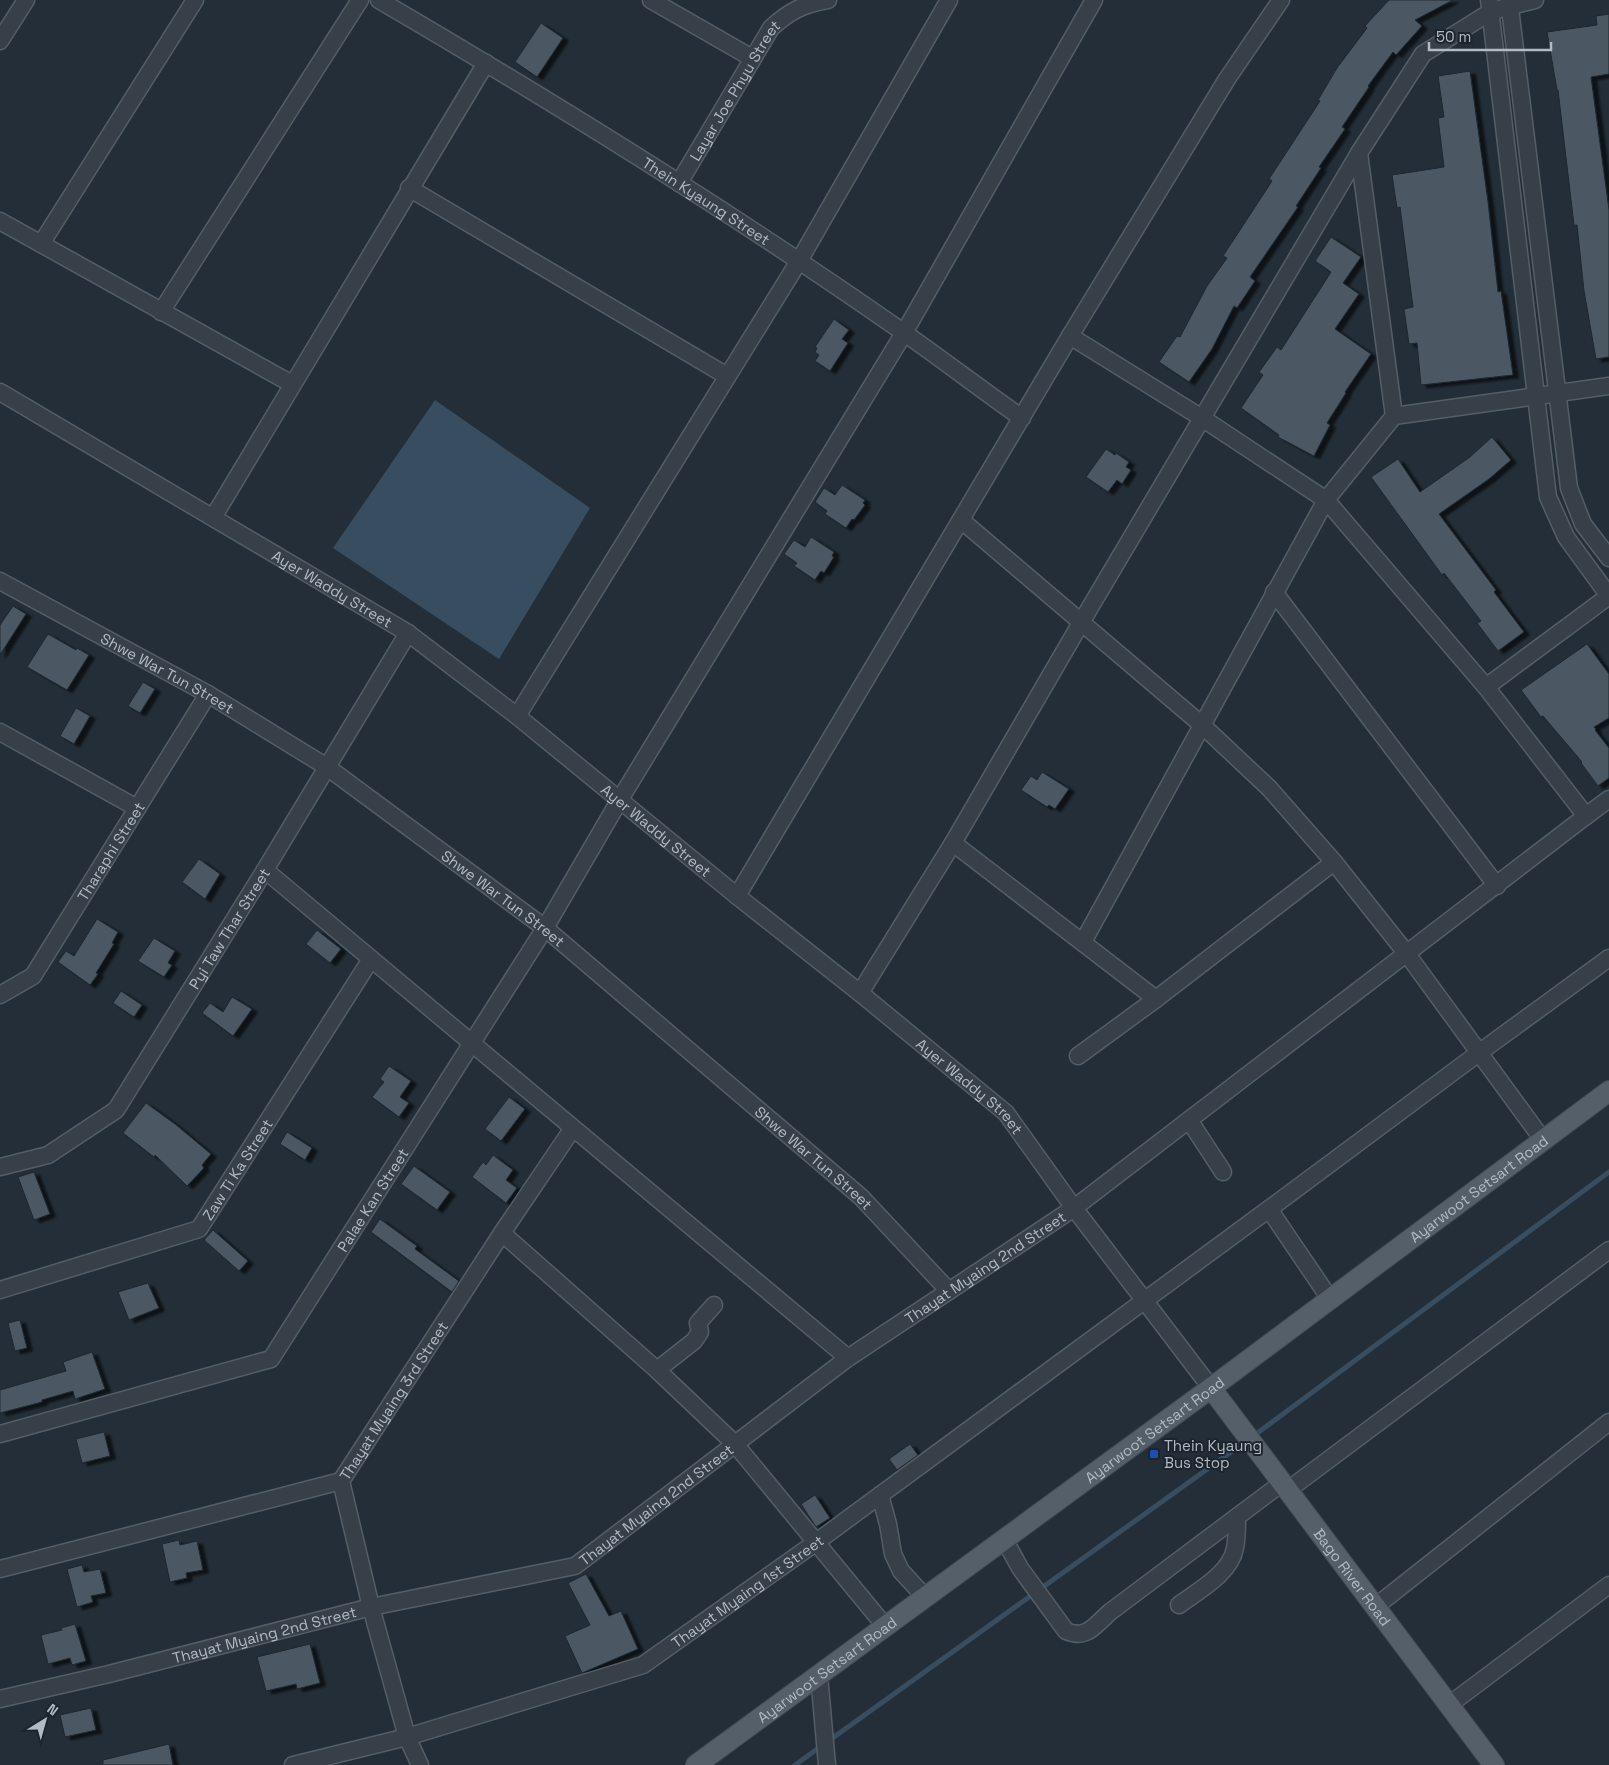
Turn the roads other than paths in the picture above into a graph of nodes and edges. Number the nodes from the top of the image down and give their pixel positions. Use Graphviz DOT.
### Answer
graph roads {
  1 [pos="26,0"];
  2 [pos="195,0"];
  3 [pos="360,0"];
  4 [pos="379,0"];
  5 [pos="651,0"];
  6 [pos="828,0"];
  7 [pos="950,0"];
  8 [pos="1094,0"];
  9 [pos="1282,0"];
  10 [pos="1535,0"];
  11 [pos="1509,3"];
  12 [pos="1490,6"];
  13 [pos="0,41"];
  14 [pos="752,58"];
  15 [pos="486,62"];
  16 [pos="1359,153"];
  17 [pos="679,183"];
  18 [pos="409,188"];
  19 [pos="0,221"];
  20 [pos="41,244"];
  21 [pos="799,261"];
  22 [pos="161,312"];
  23 [pos="904,333"];
  24 [pos="1070,336"];
  25 [pos="727,376"];
  26 [pos="292,384"];
  27 [pos="1609,386"];
  28 [pos="0,392"];
  29 [pos="1557,393"];
  30 [pos="1535,397"];
  31 [pos="1394,416"];
  32 [pos="1022,418"];
  33 [pos="1202,418"];
  34 [pos="1326,500"];
  35 [pos="214,516"];
  36 [pos="961,520"];
  37 [pos="1609,558"];
  38 [pos="0,581"];
  39 [pos="1274,592"];
  40 [pos="1609,596"];
  41 [pos="1082,621"];
  42 [pos="408,633"];
  43 [pos="1486,687"];
  44 [pos="208,694"];
  45 [pos="516,716"];
  46 [pos="1202,724"];
  47 [pos="0,732"];
  48 [pos="327,767"];
  49 [pos="1609,799"];
  50 [pos="619,800"];
  51 [pos="137,808"];
  52 [pos="1586,816"];
  53 [pos="953,843"];
  54 [pos="1334,862"];
  55 [pos="265,870"];
  56 [pos="1496,886"];
  57 [pos="737,896"];
  58 [pos="545,928"];
  59 [pos="1083,942"];
  60 [pos="1407,954"];
  61 [pos="1609,958"];
  62 [pos="371,959"];
  63 [pos="860,993"];
  64 [pos="0,995"];
  65 [pos="1156,999"];
  66 [pos="472,1043"];
  67 [pos="1480,1052"];
  68 [pos="1078,1056"];
  69 [pos="1609,1091"];
  70 [pos="1189,1120"];
  71 [pos="573,1128"];
  72 [pos="1543,1140"];
  73 [pos="0,1167"];
  74 [pos="1223,1172"];
  75 [pos="1074,1208"];
  76 [pos="1269,1209"];
  77 [pos="502,1233"];
  78 [pos="1609,1250"];
  79 [pos="0,1290"];
  80 [pos="949,1291"];
  81 [pos="1330,1299"];
  82 [pos="1144,1300"];
  83 [pos="714,1305"];
  84 [pos="848,1358"];
  85 [pos="657,1370"];
  86 [pos="1211,1388"];
  87 [pos="1609,1422"];
  88 [pos="0,1434"];
  89 [pos="736,1444"];
  90 [pos="342,1481"];
  91 [pos="1285,1487"];
  92 [pos="880,1495"];
  93 [pos="1237,1517"];
  94 [pos="1004,1539"];
  95 [pos="815,1543"];
  96 [pos="0,1569"];
  97 [pos="1609,1585"];
  98 [pos="925,1597"];
  99 [pos="1179,1604"];
  100 [pos="371,1607"];
  101 [pos="1375,1607"];
  102 [pos="885,1626"];
  103 [pos="819,1675"];
  104 [pos="0,1699"];
  105 [pos="1449,1705"];
  106 [pos="407,1737"];
  107 [pos="827,1760"];
  108 [pos="293,1765"];
  109 [pos="420,1765"];
  110 [pos="696,1765"];
  111 [pos="1494,1765"];
  1 -- 13 [label="street"];
  2 -- 20 [label="street"];
  3 -- 22 [label="street"];
  4 -- 15 [label="street, Thein Kyaung Street"];
  5 -- 14 [label="street"];
  6 -- 14 [label="street, Layar Joe Phyu Street"];
  7 -- 21 [label="street"];
  8 -- 23 [label="street, Palae Kan Street"];
  9 -- 24 [label="street"];
  10 -- 11 [label="street"];
  11 -- 12 [label="street"];
  11 -- 29 [label="street"];
  12 -- 16 [label="street"];
  12 -- 30 [label="street"];
  14 -- 17 [label="street, Layar Joe Phyu Street"];
  15 -- 17 [label="street, Thein Kyaung Street"];
  15 -- 18 [label="street"];
  16 -- 31 [label="street"];
  16 -- 33 [label="street"];
  17 -- 21 [label="street, Thein Kyaung Street"];
  18 -- 25 [label="street"];
  18 -- 26 [label="street"];
  19 -- 20 [label="street"];
  20 -- 22 [label="street"];
  21 -- 23 [label="street, Thein Kyaung Street"];
  21 -- 25 [label="street"];
  22 -- 26 [label="street"];
  23 -- 32 [label="street, Thein Kyaung Street"];
  23 -- 50 [label="street, Palae Kan Street"];
  24 -- 32 [label="street"];
  24 -- 33 [label="street"];
  25 -- 45 [label="street"];
  26 -- 35 [label="street"];
  27 -- 29 [label="street"];
  28 -- 35 [label="street, Ayer Waddy Street"];
  29 -- 30 [label="street"];
  29 -- 37 [label="street"];
  30 -- 31 [label="street"];
  30 -- 40 [label="street"];
  31 -- 34 [label="street"];
  32 -- 36 [label="street"];
  33 -- 34 [label="street"];
  33 -- 41 [label="street"];
  34 -- 39 [label="street"];
  34 -- 43 [label="street"];
  35 -- 42 [label="street, Ayer Waddy Street"];
  36 -- 41 [label="street"];
  36 -- 57 [label="street"];
  38 -- 44 [label="street, Shwe War Tun Street"];
  39 -- 46 [label="street"];
  39 -- 56 [label="street"];
  40 -- 43 [label="street"];
  41 -- 46 [label="street"];
  41 -- 53 [label="street"];
  42 -- 45 [label="street, Ayer Waddy Street"];
  42 -- 48 [label="street, Pyi Taw Thar Street"];
  43 -- 52 [label="street"];
  44 -- 48 [label="street, Shwe War Tun Street"];
  44 -- 51 [label="street, Tharaphi Street"];
  45 -- 50 [label="street, Ayer Waddy Street"];
  46 -- 54 [label="street"];
  46 -- 59 [label="street"];
  47 -- 51 [label="street"];
  48 -- 55 [label="street, Pyi Taw Thar Street"];
  48 -- 58 [label="street, Shwe War Tun Street"];
  49 -- 52 [label="street, Thayat Myaing 2nd Street"];
  50 -- 57 [label="street, Ayer Waddy Street"];
  50 -- 58 [label="street, Palae Kan Street"];
  51 -- 64 [label="street, Tharaphi Street"];
  52 -- 56 [label="street, Thayat Myaing 2nd Street"];
  53 -- 59 [label="street"];
  53 -- 63 [label="street"];
  54 -- 60 [label="street"];
  54 -- 65 [label="street"];
  55 -- 62 [label="street"];
  55 -- 73 [label="street, Pyi Taw Thar Street"];
  56 -- 60 [label="street, Thayat Myaing 2nd Street"];
  57 -- 63 [label="street, Ayer Waddy Street"];
  58 -- 66 [label="street, Palae Kan Street"];
  58 -- 80 [label="street, Shwe War Tun Street"];
  59 -- 65 [label="street"];
  60 -- 67 [label="street"];
  60 -- 70 [label="street, Thayat Myaing 2nd Street"];
  61 -- 67 [label="street, Thayat Myaing 1st Street"];
  62 -- 66 [label="street"];
  62 -- 79 [label="street, Zaw Ti Ka Street"];
  63 -- 75 [label="street, Ayer Waddy Street"];
  65 -- 68 [label="street"];
  66 -- 71 [label="street"];
  66 -- 88 [label="street, Palae Kan Street"];
  67 -- 72 [label="street"];
  67 -- 76 [label="street, Thayat Myaing 1st Street"];
  69 -- 72 [label="main road, Ayarwoot Setsart Road"];
  70 -- 74 [label="street"];
  70 -- 75 [label="street, Thayat Myaing 2nd Street"];
  71 -- 77 [label="street, Thayat Myaing 3rd Street"];
  71 -- 84 [label="street"];
  72 -- 81 [label="main road, Ayarwoot Setsart Road"];
  75 -- 80 [label="street, Thayat Myaing 2nd Street"];
  75 -- 82 [label="street, Ayer Waddy Street"];
  76 -- 81 [label="street"];
  76 -- 82 [label="street, Thayat Myaing 1st Street"];
  77 -- 85 [label="street"];
  77 -- 90 [label="street, Thayat Myaing 3rd Street"];
  78 -- 91 [label="street"];
  80 -- 84 [label="street, Thayat Myaing 2nd Street"];
  81 -- 86 [label="main road, Ayarwoot Setsart Road"];
  82 -- 86 [label="street, Ayer Waddy Street"];
  82 -- 92 [label="street, Thayat Myaing 1st Street"];
  83 -- 85 [label="street"];
  84 -- 89 [label="street, Thayat Myaing 2nd Street"];
  85 -- 89 [label="street"];
  86 -- 91 [label="main road, Bago River Road"];
  86 -- 94 [label="main road, Ayarwoot Setsart Road"];
  87 -- 101 [label="street"];
  89 -- 95 [label="street"];
  89 -- 100 [label="street, Thayat Myaing 2nd Street"];
  90 -- 96 [label="street, Thayat Myaing 3rd Street"];
  90 -- 100 [label="street"];
  91 -- 93 [label="street"];
  91 -- 101 [label="main road, Bago River Road"];
  92 -- 95 [label="street, Thayat Myaing 1st Street"];
  92 -- 98 [label="street"];
  93 -- 94 [label="street"];
  93 -- 99 [label="street"];
  94 -- 98 [label="main road, Ayarwoot Setsart Road"];
  95 -- 102 [label="street"];
  95 -- 106 [label="street, Thayat Myaing 1st Street"];
  97 -- 105 [label="street"];
  98 -- 102 [label="main road, Ayarwoot Setsart Road"];
  100 -- 104 [label="street, Thayat Myaing 2nd Street"];
  100 -- 106 [label="street"];
  101 -- 105 [label="main road, Bago River Road"];
  102 -- 103 [label="main road, Ayarwoot Setsart Road"];
  103 -- 107 [label="street"];
  103 -- 110 [label="main road, Ayarwoot Setsart Road"];
  105 -- 111 [label="main road, Bago River Road"];
  106 -- 108 [label="street, Thayat Myaing 1st Street"];
  106 -- 109 [label="street"];
}
